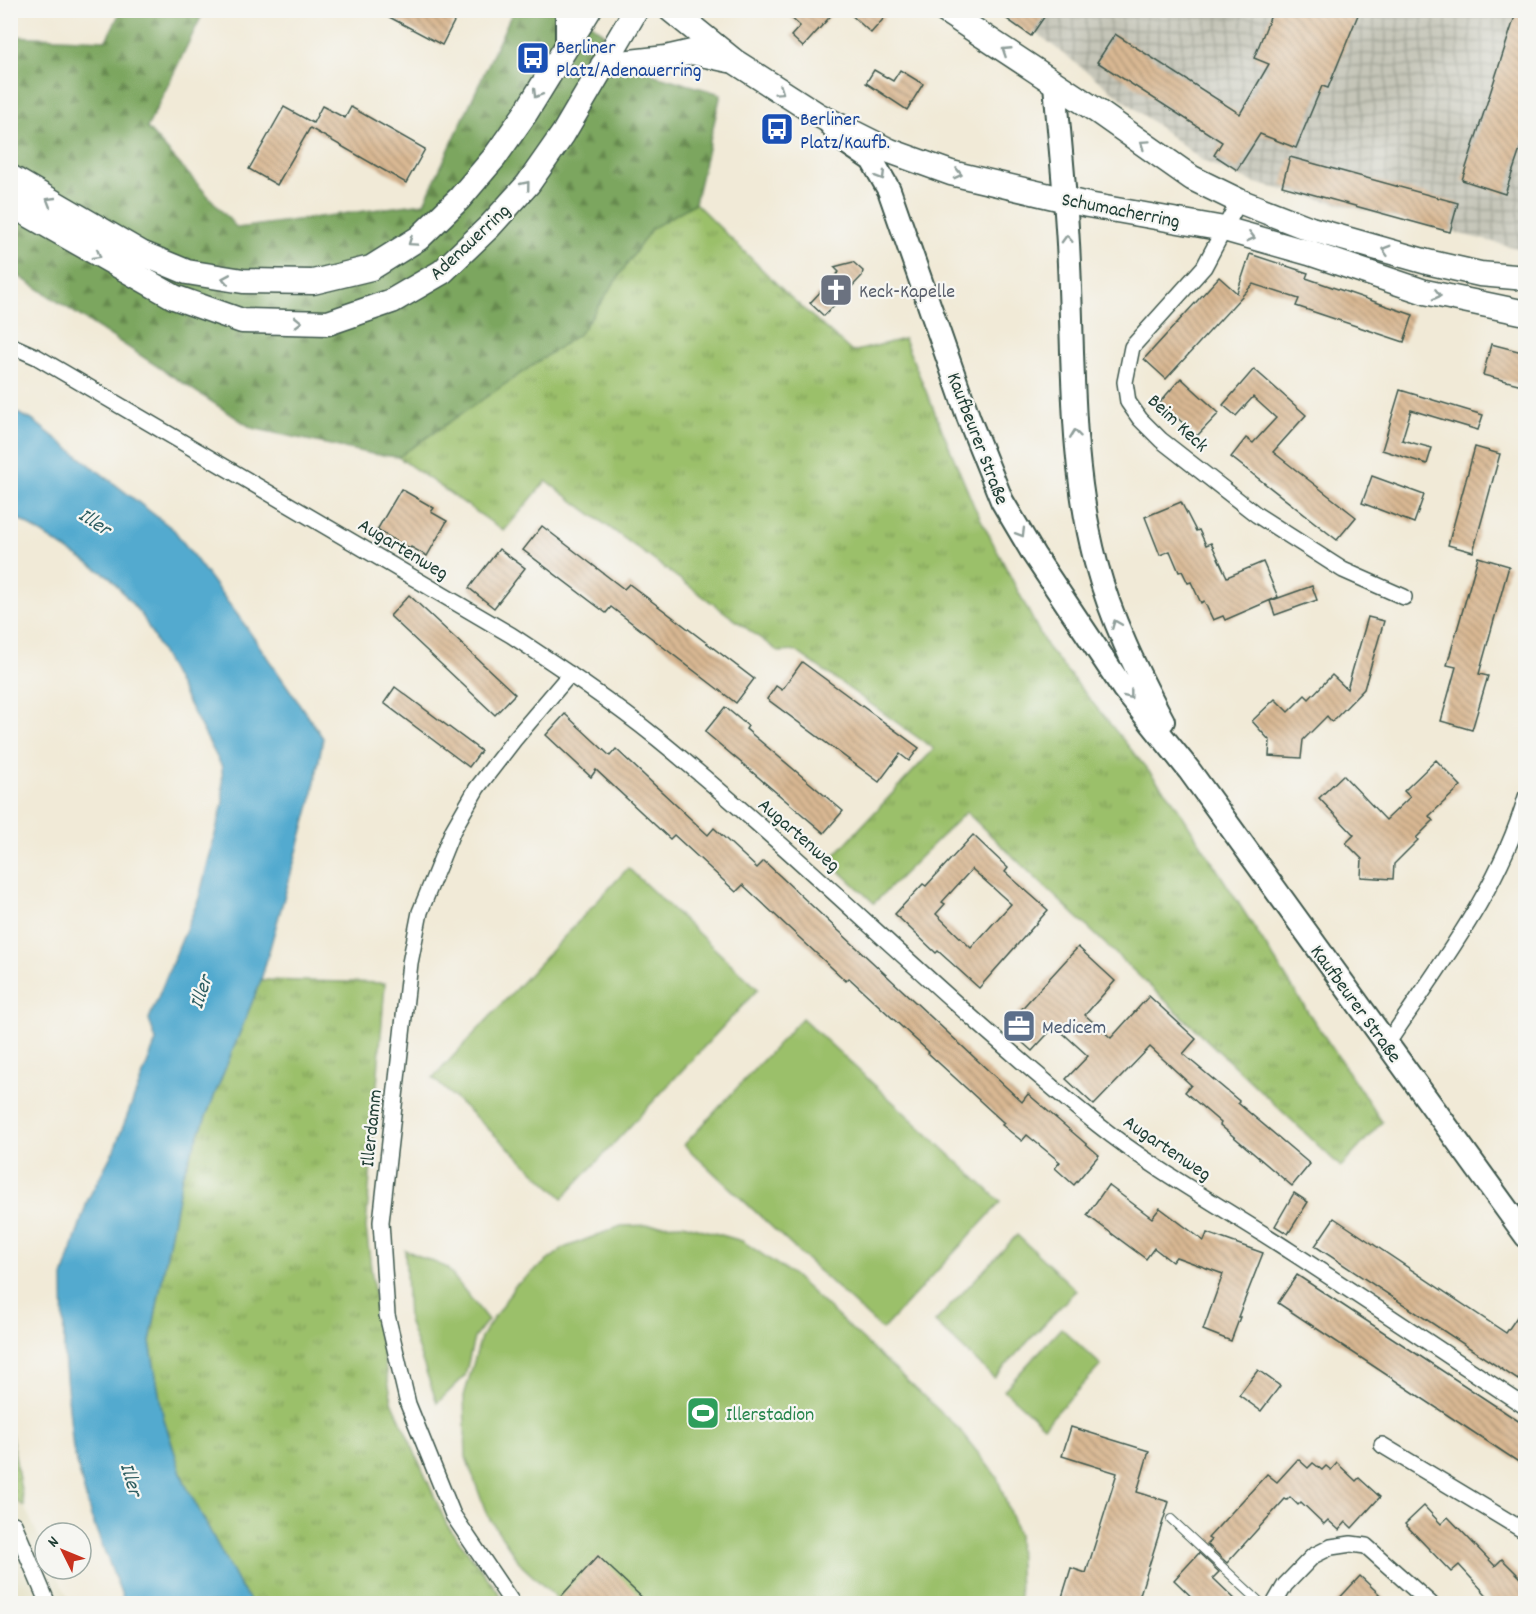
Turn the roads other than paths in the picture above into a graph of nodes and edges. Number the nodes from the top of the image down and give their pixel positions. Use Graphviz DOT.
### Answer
graph roads {
  1 [pos="567,10"];
  2 [pos="589,10"];
  3 [pos="636,10"];
  4 [pos="671,10"];
  5 [pos="698,10"];
  6 [pos="944,10"];
  7 [pos="567,44"];
  8 [pos="734,61"];
  9 [pos="603,65"];
  10 [pos="1055,84"];
  11 [pos="827,120"];
  12 [pos="10,177"];
  13 [pos="1064,199"];
  14 [pos="1239,201"];
  15 [pos="10,204"];
  16 [pos="1224,229"];
  17 [pos="1526,278"];
  18 [pos="1526,313"];
  19 [pos="10,345"];
  20 [pos="1404,597"];
  21 [pos="570,674"];
  22 [pos="1189,770"];
  23 [pos="1526,797"];
  24 [pos="1387,1044"];
  25 [pos="1526,1236"];
  26 [pos="1526,1407"];
  27 [pos="1382,1445"];
  28 [pos="1171,1519"];
  29 [pos="14,1524"];
  30 [pos="1526,1532"];
  31 [pos="48,1604"];
  32 [pos="513,1604"];
  33 [pos="1262,1604"];
  34 [pos="1274,1604"];
  35 [pos="1431,1604"];
  1 -- 7 [label="street"];
  2 -- 7 [label="main road, Adenauerring"];
  3 -- 9 [label="main road, Adenauerring"];
  4 -- 8 [label="main road"];
  5 -- 8 [label="main road"];
  10 -- 6 [label="main road, one-way"];
  7 -- 12 [label="main road, Adenauerring, one-way"];
  8 -- 9 [label="main road"];
  8 -- 11 [label="main road, Schumacherring, one-way"];
  15 -- 9 [label="main road, Adenauerring, one-way"];
  10 -- 13 [label="street, Kaufbeurer Straße"];
  14 -- 10 [label="main road, one-way"];
  11 -- 13 [label="main road, Schumacherring, one-way"];
  11 -- 22 [label="street, Kaufbeurer Straße, one-way"];
  13 -- 16 [label="main road, Schumacherring"];
  22 -- 13 [label="street, Kaufbeurer Straße, one-way"];
  14 -- 16 [label="street, Beim Keck"];
  17 -- 14 [label="main road, one-way"];
  16 -- 18 [label="main road, Schumacherring, one-way"];
  16 -- 20 [label="street, Beim Keck"];
  19 -- 21 [label="street, Augartenweg"];
  21 -- 26 [label="street, Augartenweg"];
  21 -- 32 [label="street, Illerdamm"];
  22 -- 24 [label="street, Kaufbeurer Straße"];
  23 -- 24 [label="street"];
  24 -- 25 [label="street, Kaufbeurer Straße"];
  27 -- 30 [label="street"];
  28 -- 33 [label="lane"];
  29 -- 31 [label="street"];
  34 -- 35 [label="street"];
}
